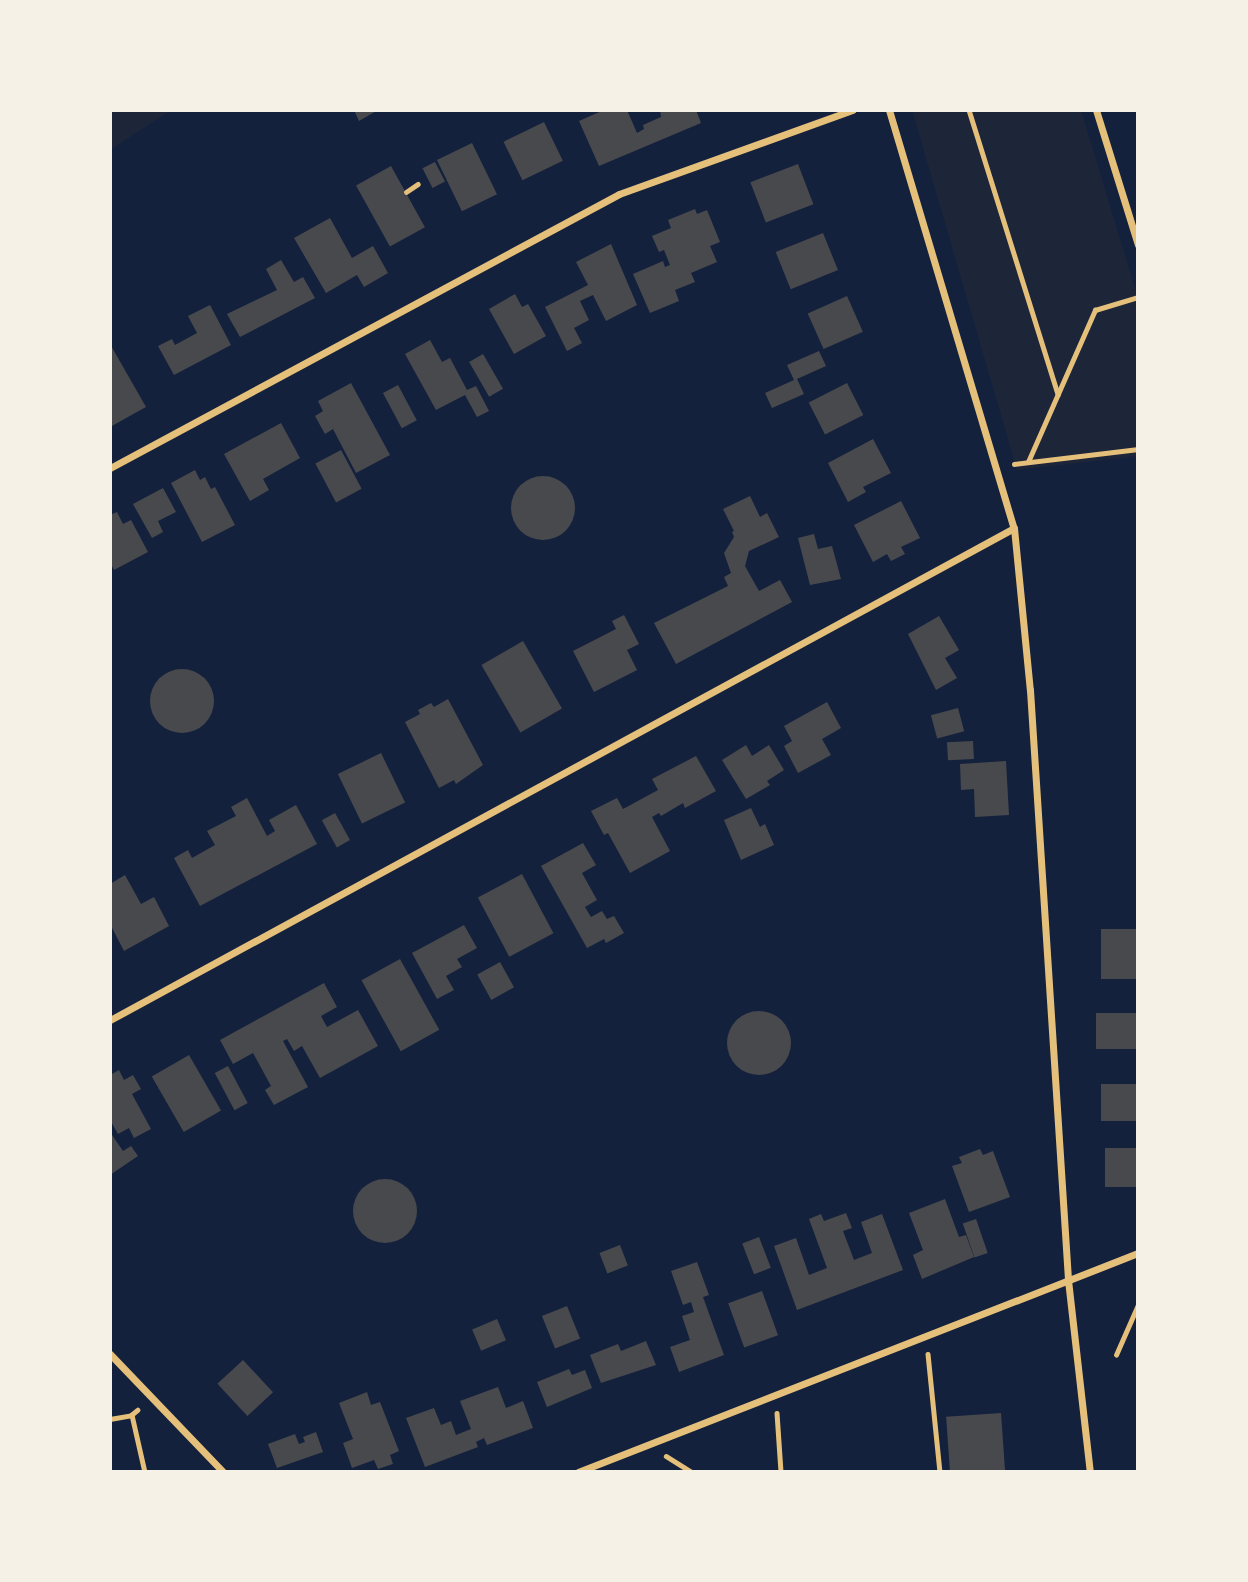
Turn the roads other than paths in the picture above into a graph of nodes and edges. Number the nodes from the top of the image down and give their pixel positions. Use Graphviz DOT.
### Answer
graph roads {
  1 [pos="852,110"];
  2 [pos="889,110"];
  3 [pos="1096,110"];
  4 [pos="1138,245"];
  5 [pos="110,468"];
  6 [pos="1014,528"];
  7 [pos="110,1020"];
  8 [pos="1138,1253"];
  9 [pos="1068,1280"];
  10 [pos="110,1354"];
  11 [pos="223,1472"];
  12 [pos="578,1472"];
  13 [pos="1090,1472"];
  1 -- 5 [label="street"];
  2 -- 6 [label="street"];
  3 -- 4 [label="street"];
  6 -- 7 [label="street"];
  6 -- 9 [label="street"];
  8 -- 9 [label="street"];
  9 -- 12 [label="street"];
  9 -- 13 [label="street"];
  10 -- 11 [label="street"];
}
